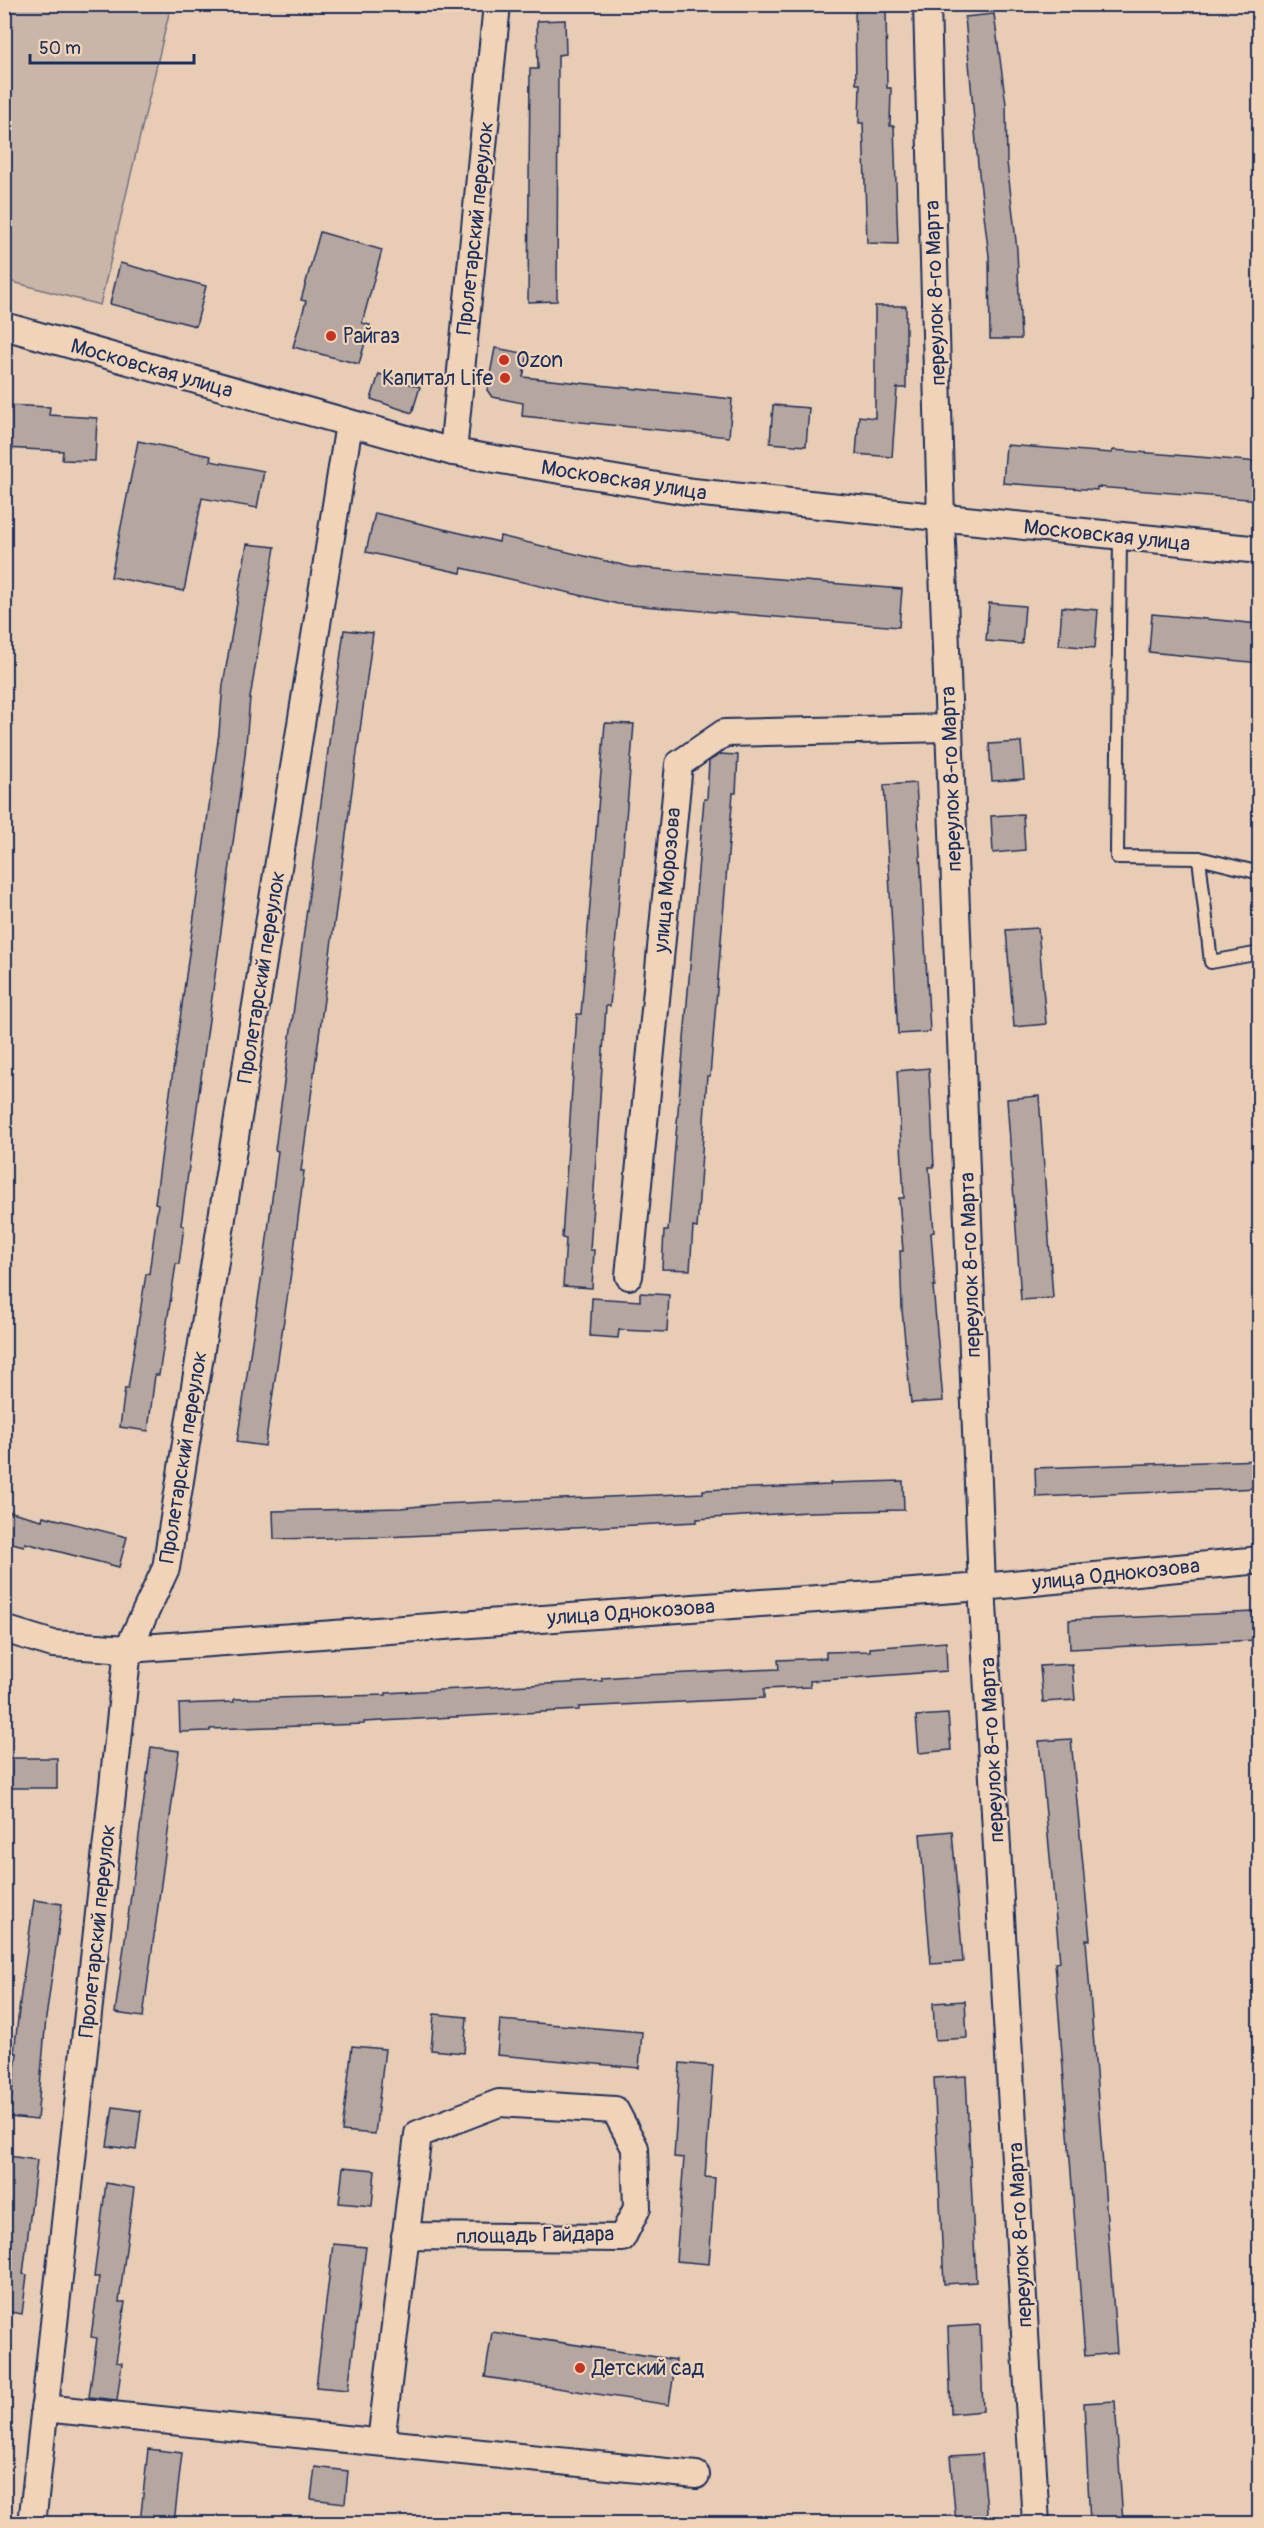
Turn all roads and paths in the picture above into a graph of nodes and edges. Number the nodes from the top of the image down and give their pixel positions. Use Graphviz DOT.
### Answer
graph roads {
  1 [pos="497,4"];
  2 [pos="927,4"];
  3 [pos="4,326"];
  4 [pos="349,424"];
  5 [pos="453,452"];
  6 [pos="941,518"];
  7 [pos="1120,536"];
  8 [pos="1260,550"];
  9 [pos="949,728"];
  10 [pos="1199,858"];
  11 [pos="1260,873"];
  12 [pos="1260,953"];
  13 [pos="629,1276"];
  14 [pos="1260,1560"];
  15 [pos="982,1587"];
  16 [pos="4,1629"];
  17 [pos="128,1649"];
  18 [pos="405,2236"];
  19 [pos="44,2408"];
  20 [pos="381,2442"];
  21 [pos="696,2475"];
  22 [pos="32,2523"];
  23 [pos="1036,2523"];
  1 -- 5 [label="street, Пролетарский переулок"];
  2 -- 6 [label="street, переулок 8-го Марта"];
  3 -- 4 [label="street, Московская улица"];
  4 -- 5 [label="street, Московская улица"];
  4 -- 17 [label="street, Пролетарский переулок"];
  5 -- 6 [label="street, Московская улица"];
  6 -- 7 [label="street, Московская улица"];
  6 -- 9 [label="street, переулок 8-го Марта"];
  7 -- 8 [label="street, Московская улица"];
  7 -- 10 [label="lane"];
  9 -- 13 [label="street, улица Морозова"];
  9 -- 15 [label="street, переулок 8-го Марта"];
  10 -- 11 [label="lane"];
  10 -- 12 [label="lane"];
  14 -- 15 [label="street, улица Однокозова"];
  15 -- 17 [label="street, улица Однокозова"];
  15 -- 23 [label="street, переулок 8-го Марта"];
  16 -- 17 [label="street, улица Однокозова"];
  17 -- 19 [label="street, Пролетарский переулок"];
  18 -- 18 [label="street, площадь Гайдара"];
  18 -- 20 [label="street, площадь Гайдара"];
  19 -- 20 [label="street"];
  19 -- 22 [label="street, Пролетарский переулок"];
  20 -- 21 [label="street"];
}
